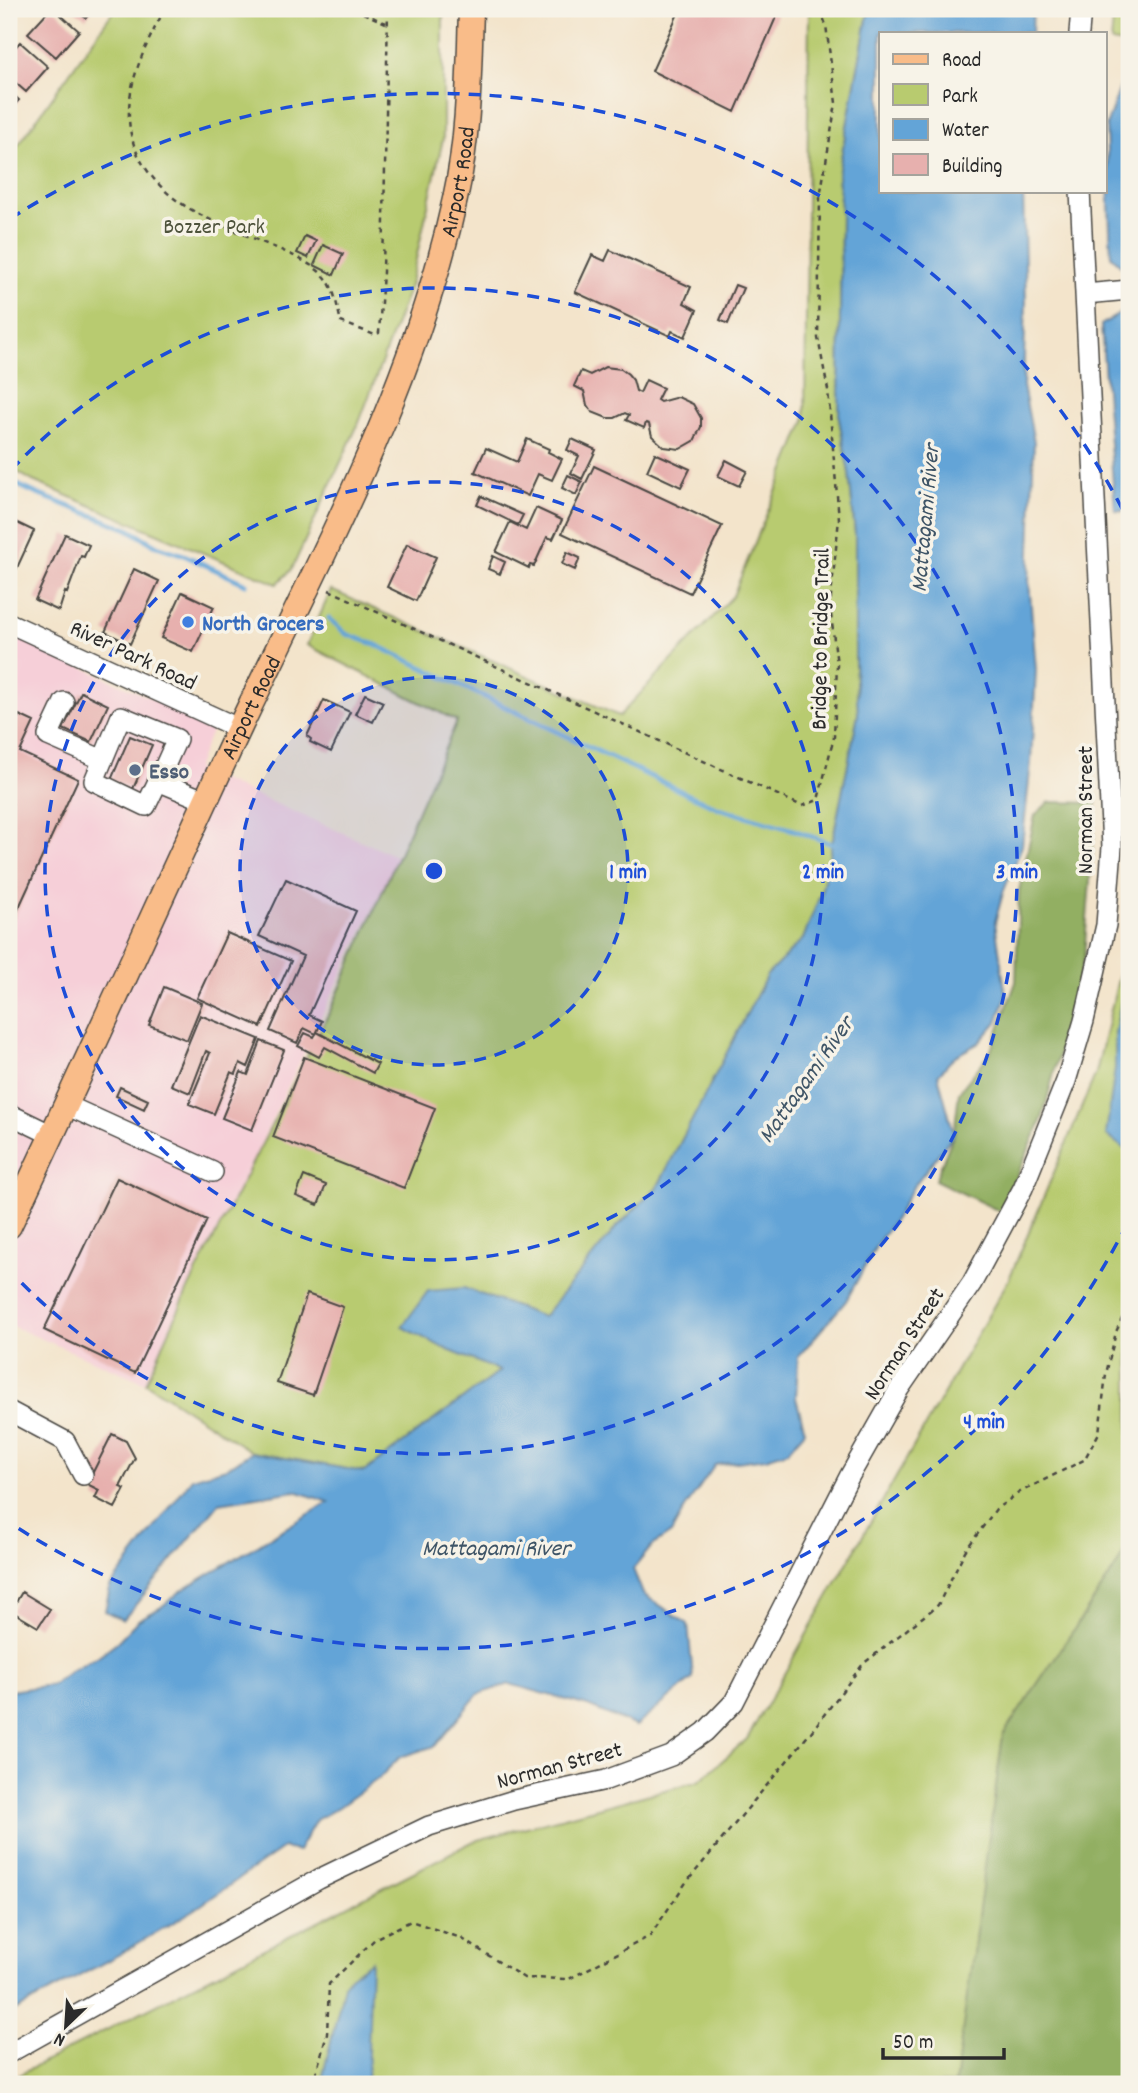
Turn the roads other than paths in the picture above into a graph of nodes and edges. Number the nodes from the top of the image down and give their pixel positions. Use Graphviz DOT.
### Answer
graph roads {
  1 [pos="471,9"];
  2 [pos="1081,9"];
  3 [pos="1079,32"];
  4 [pos="1080,192"];
  5 [pos="1129,290"];
  6 [pos="1085,293"];
  7 [pos="9,623"];
  8 [pos="64,702"];
  9 [pos="240,729"];
  10 [pos="103,761"];
  11 [pos="1120,777"];
  12 [pos="158,780"];
  13 [pos="206,801"];
  14 [pos="66,1105"];
  15 [pos="9,1114"];
  16 [pos="52,1135"];
  17 [pos="213,1172"];
  18 [pos="9,1226"];
  19 [pos="9,1411"];
  20 [pos="83,1475"];
  21 [pos="9,2053"];
  1 -- 9 [label="main road, Airport Road"];
  2 -- 3 [label="street"];
  4 -- 6 [label="street, Norman Street"];
  5 -- 6 [label="street"];
  6 -- 11 [label="street, Norman Street"];
  7 -- 9 [label="street, River Park Road"];
  8 -- 10 [label="street"];
  9 -- 13 [label="main road, Airport Road"];
  10 -- 12 [label="street"];
  10 -- 12 [label="street"];
  11 -- 21 [label="street, Norman Street"];
  12 -- 13 [label="street"];
  13 -- 14 [label="main road, Airport Road"];
  14 -- 16 [label="main road, Airport Road"];
  14 -- 17 [label="street"];
  15 -- 16 [label="street"];
  16 -- 18 [label="main road, Airport Road"];
  19 -- 20 [label="street"];
}
